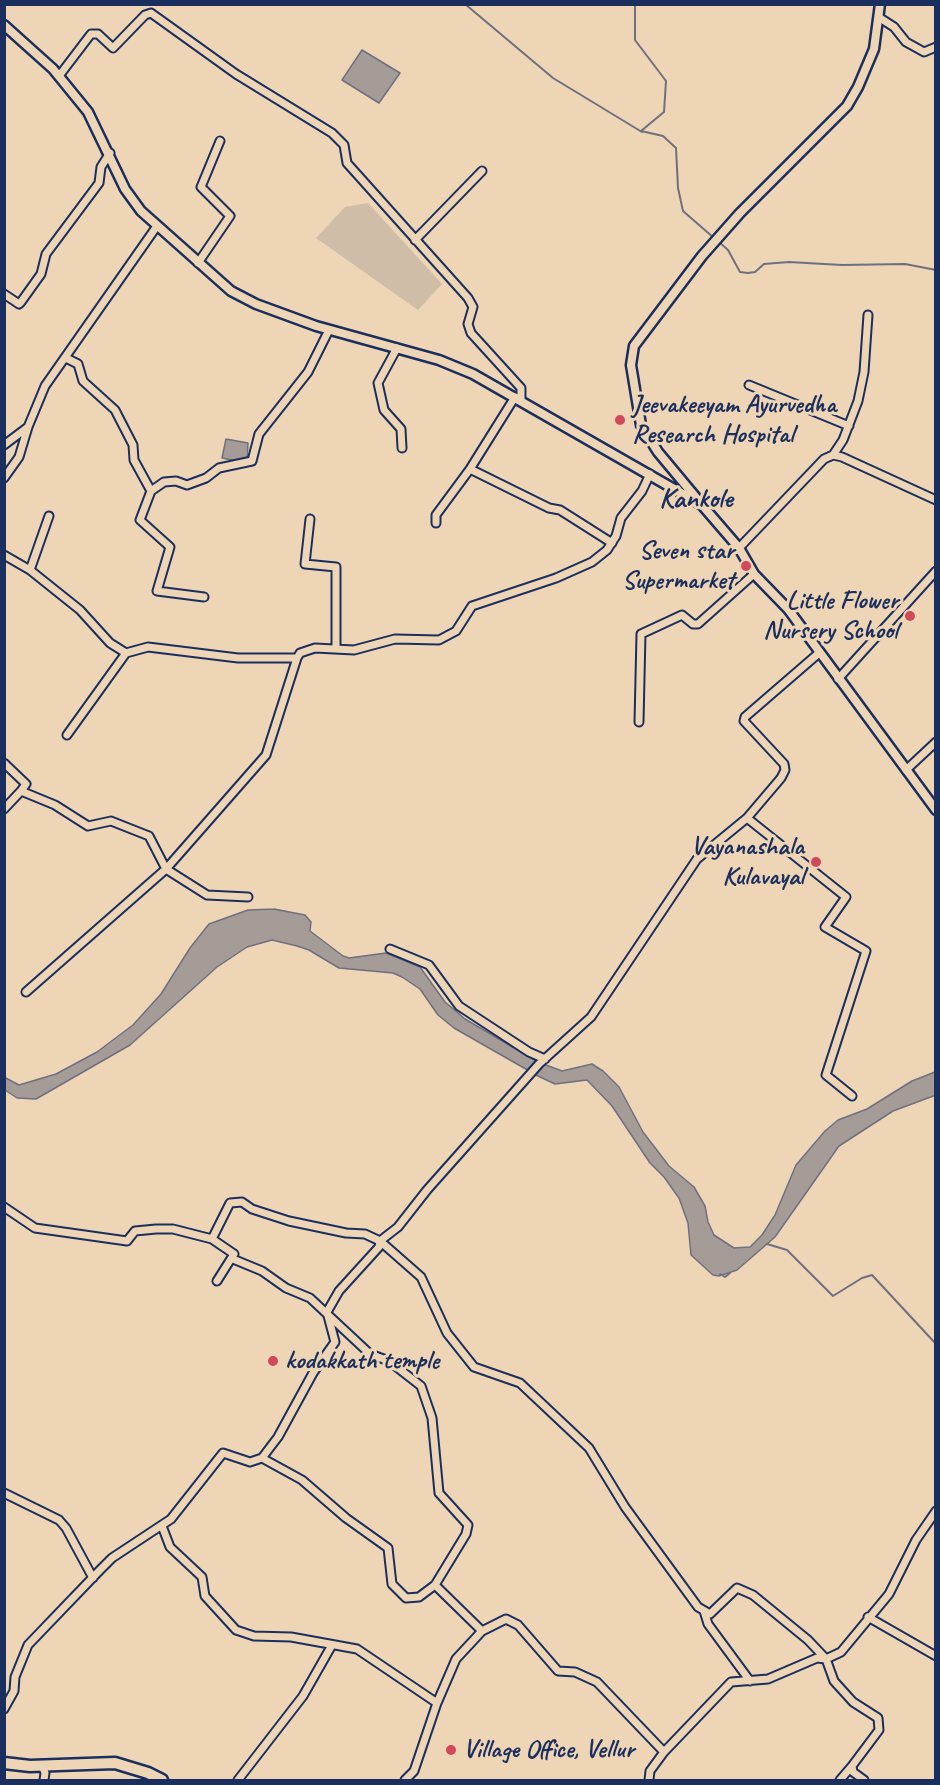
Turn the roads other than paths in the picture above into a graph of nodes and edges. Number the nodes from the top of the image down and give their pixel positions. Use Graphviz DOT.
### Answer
graph roads {
  1 [pos="880,4"];
  2 [pos="880,18"];
  3 [pos="4,25"];
  4 [pos="936,46"];
  5 [pos="59,76"];
  6 [pos="220,141"];
  7 [pos="110,153"];
  8 [pos="482,171"];
  9 [pos="157,226"];
  10 [pos="416,240"];
  11 [pos="198,263"];
  12 [pos="4,294"];
  13 [pos="868,315"];
  14 [pos="329,330"];
  15 [pos="397,348"];
  16 [pos="66,358"];
  17 [pos="748,385"];
  18 [pos="518,399"];
  19 [pos="28,426"];
  20 [pos="849,426"];
  21 [pos="4,446"];
  22 [pos="402,448"];
  23 [pos="833,455"];
  24 [pos="470,469"];
  25 [pos="650,474"];
  26 [pos="4,478"];
  27 [pos="151,491"];
  28 [pos="936,500"];
  29 [pos="702,505"];
  30 [pos="49,516"];
  31 [pos="310,519"];
  32 [pos="436,523"];
  33 [pos="612,543"];
  34 [pos="739,549"];
  35 [pos="4,555"];
  36 [pos="30,570"];
  37 [pos="936,571"];
  38 [pos="754,574"];
  39 [pos="204,597"];
  40 [pos="336,649"];
  41 [pos="126,653"];
  42 [pos="819,653"];
  43 [pos="297,658"];
  44 [pos="838,679"];
  45 [pos="639,722"];
  46 [pos="67,735"];
  47 [pos="936,742"];
  48 [pos="4,763"];
  49 [pos="906,770"];
  50 [pos="21,791"];
  51 [pos="4,809"];
  52 [pos="936,810"];
  53 [pos="747,818"];
  54 [pos="166,869"];
  55 [pos="248,897"];
  56 [pos="390,949"];
  57 [pos="26,992"];
  58 [pos="545,1059"];
  59 [pos="852,1096"];
  60 [pos="4,1207"];
  61 [pos="212,1239"];
  62 [pos="380,1241"];
  63 [pos="233,1259"];
  64 [pos="217,1281"];
  65 [pos="327,1312"];
  66 [pos="262,1458"];
  67 [pos="4,1493"];
  68 [pos="936,1510"];
  69 [pos="162,1527"];
  70 [pos="93,1578"];
  71 [pos="435,1585"];
  72 [pos="704,1611"];
  73 [pos="868,1617"];
  74 [pos="482,1631"];
  75 [pos="332,1645"];
  76 [pos="936,1656"];
  77 [pos="825,1659"];
  78 [pos="750,1680"];
  79 [pos="437,1703"];
  80 [pos="5,1707"];
  81 [pos="664,1752"];
  82 [pos="4,1763"];
  83 [pos="42,1765"];
  84 [pos="852,1766"];
  85 [pos="44,1780"];
  86 [pos="162,1780"];
  87 [pos="238,1780"];
  88 [pos="405,1780"];
  89 [pos="649,1780"];
  90 [pos="840,1780"];
  91 [pos="864,1780"];
  1 -- 2 [label="main road"];
  2 -- 4 [label="street"];
  2 -- 29 [label="main road"];
  3 -- 5 [label="main road"];
  5 -- 7 [label="main road"];
  5 -- 10 [label="street"];
  6 -- 11 [label="street"];
  7 -- 9 [label="main road"];
  7 -- 12 [label="street"];
  8 -- 10 [label="street"];
  9 -- 11 [label="main road"];
  9 -- 16 [label="street"];
  10 -- 18 [label="street"];
  11 -- 14 [label="main road"];
  13 -- 20 [label="street"];
  14 -- 15 [label="main road"];
  14 -- 27 [label="street"];
  15 -- 18 [label="main road"];
  15 -- 22 [label="street"];
  16 -- 19 [label="street"];
  16 -- 27 [label="street"];
  17 -- 20 [label="street"];
  18 -- 24 [label="street"];
  18 -- 25 [label="main road"];
  19 -- 21 [label="street"];
  19 -- 26 [label="street"];
  20 -- 23 [label="street"];
  23 -- 28 [label="street"];
  23 -- 34 [label="street"];
  24 -- 32 [label="street"];
  24 -- 33 [label="street"];
  25 -- 29 [label="main road"];
  25 -- 33 [label="street"];
  27 -- 39 [label="street"];
  29 -- 34 [label="main road"];
  30 -- 36 [label="street"];
  31 -- 40 [label="street"];
  33 -- 40 [label="street"];
  34 -- 38 [label="main road"];
  35 -- 36 [label="street"];
  36 -- 41 [label="street"];
  37 -- 44 [label="street"];
  38 -- 42 [label="main road"];
  38 -- 45 [label="street"];
  40 -- 43 [label="street"];
  41 -- 43 [label="street"];
  41 -- 46 [label="street"];
  42 -- 44 [label="main road"];
  42 -- 53 [label="street"];
  43 -- 54 [label="street"];
  44 -- 49 [label="main road"];
  47 -- 49 [label="street"];
  48 -- 50 [label="street"];
  49 -- 52 [label="main road"];
  50 -- 51 [label="street"];
  50 -- 54 [label="street"];
  53 -- 58 [label="street"];
  53 -- 59 [label="street"];
  54 -- 55 [label="street"];
  54 -- 57 [label="street"];
  56 -- 58 [label="street"];
  58 -- 62 [label="street"];
  60 -- 61 [label="street"];
  61 -- 62 [label="street"];
  61 -- 63 [label="street"];
  62 -- 65 [label="street"];
  62 -- 72 [label="street"];
  63 -- 64 [label="street"];
  63 -- 65 [label="street"];
  65 -- 66 [label="street"];
  65 -- 71 [label="street"];
  66 -- 69 [label="street"];
  66 -- 71 [label="street"];
  67 -- 70 [label="street"];
  68 -- 73 [label="street"];
  69 -- 70 [label="street"];
  69 -- 75 [label="street"];
  70 -- 80 [label="street"];
  71 -- 74 [label="street"];
  72 -- 77 [label="street"];
  72 -- 78 [label="street"];
  73 -- 76 [label="street"];
  73 -- 77 [label="street"];
  74 -- 79 [label="street"];
  74 -- 81 [label="street"];
  75 -- 79 [label="street"];
  75 -- 87 [label="street"];
  77 -- 78 [label="street"];
  77 -- 84 [label="street"];
  78 -- 81 [label="street"];
  79 -- 88 [label="street"];
  81 -- 89 [label="street"];
  82 -- 83 [label="highway"];
  83 -- 85 [label="street"];
  83 -- 86 [label="highway"];
  84 -- 90 [label="street"];
  84 -- 91 [label="street"];
}
